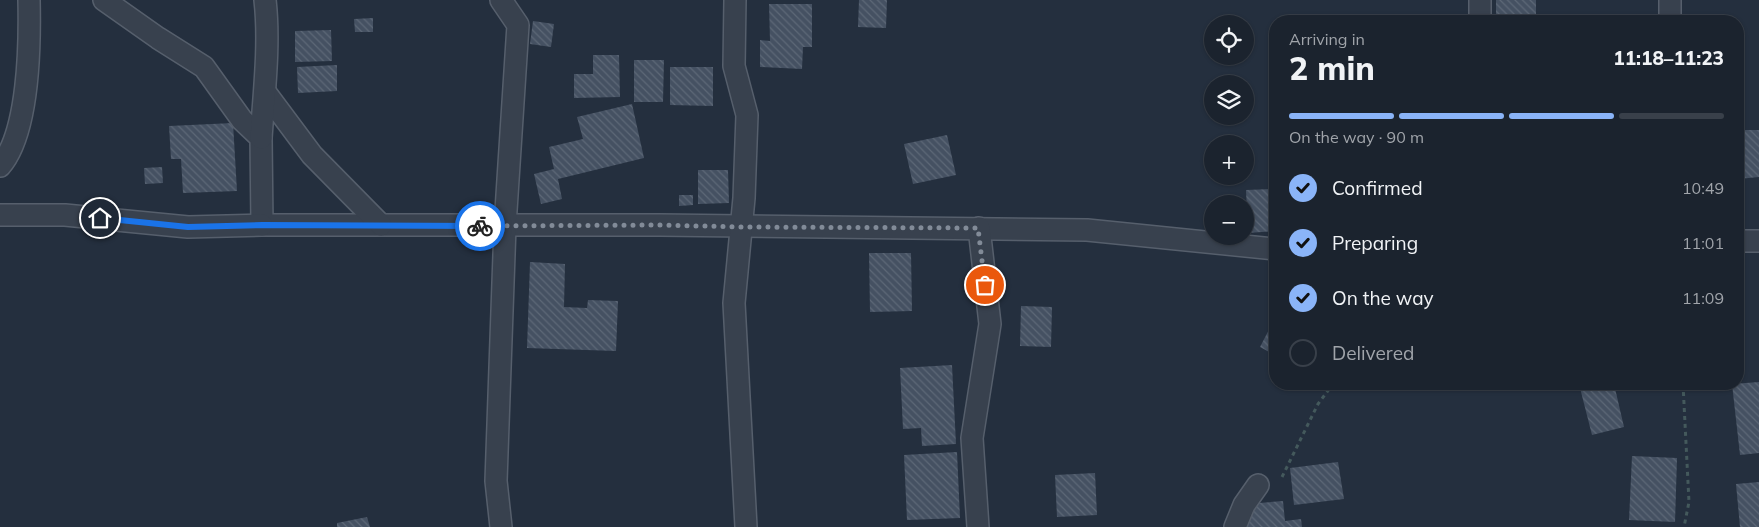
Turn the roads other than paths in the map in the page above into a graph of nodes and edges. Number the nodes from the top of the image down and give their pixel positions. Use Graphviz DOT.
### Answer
graph roads {
  1 [pos="29,0"];
  2 [pos="104,0"];
  3 [pos="265,0"];
  4 [pos="501,0"];
  5 [pos="735,0"];
  6 [pos="1480,0"];
  7 [pos="1670,0"];
  8 [pos="1480,15"];
  9 [pos="1670,15"];
  10 [pos="265,92"];
  11 [pos="261,138"];
  12 [pos="0,166"];
  13 [pos="0,214"];
  14 [pos="262,225"];
  15 [pos="381,226"];
  16 [pos="505,226"];
  17 [pos="740,227"];
  18 [pos="978,228"];
  19 [pos="1744,241"];
  20 [pos="1759,241"];
  21 [pos="1269,248"];
  22 [pos="1258,484"];
  23 [pos="500,527"];
  24 [pos="746,527"];
  25 [pos="978,527"];
  26 [pos="1235,527"];
  1 -- 12 [label="street"];
  2 -- 11 [label="street"];
  3 -- 10 [label="street"];
  4 -- 16 [label="street"];
  5 -- 17 [label="street"];
  6 -- 8 [label="street"];
  7 -- 9 [label="street"];
  10 -- 11 [label="street"];
  10 -- 15 [label="street"];
  11 -- 14 [label="street"];
  13 -- 14 [label="street"];
  14 -- 15 [label="street"];
  15 -- 16 [label="street"];
  16 -- 17 [label="street"];
  16 -- 23 [label="street"];
  17 -- 18 [label="street"];
  17 -- 24 [label="street"];
  18 -- 21 [label="street"];
  18 -- 25 [label="street"];
  19 -- 20 [label="street"];
  22 -- 26 [label="street"];
}
